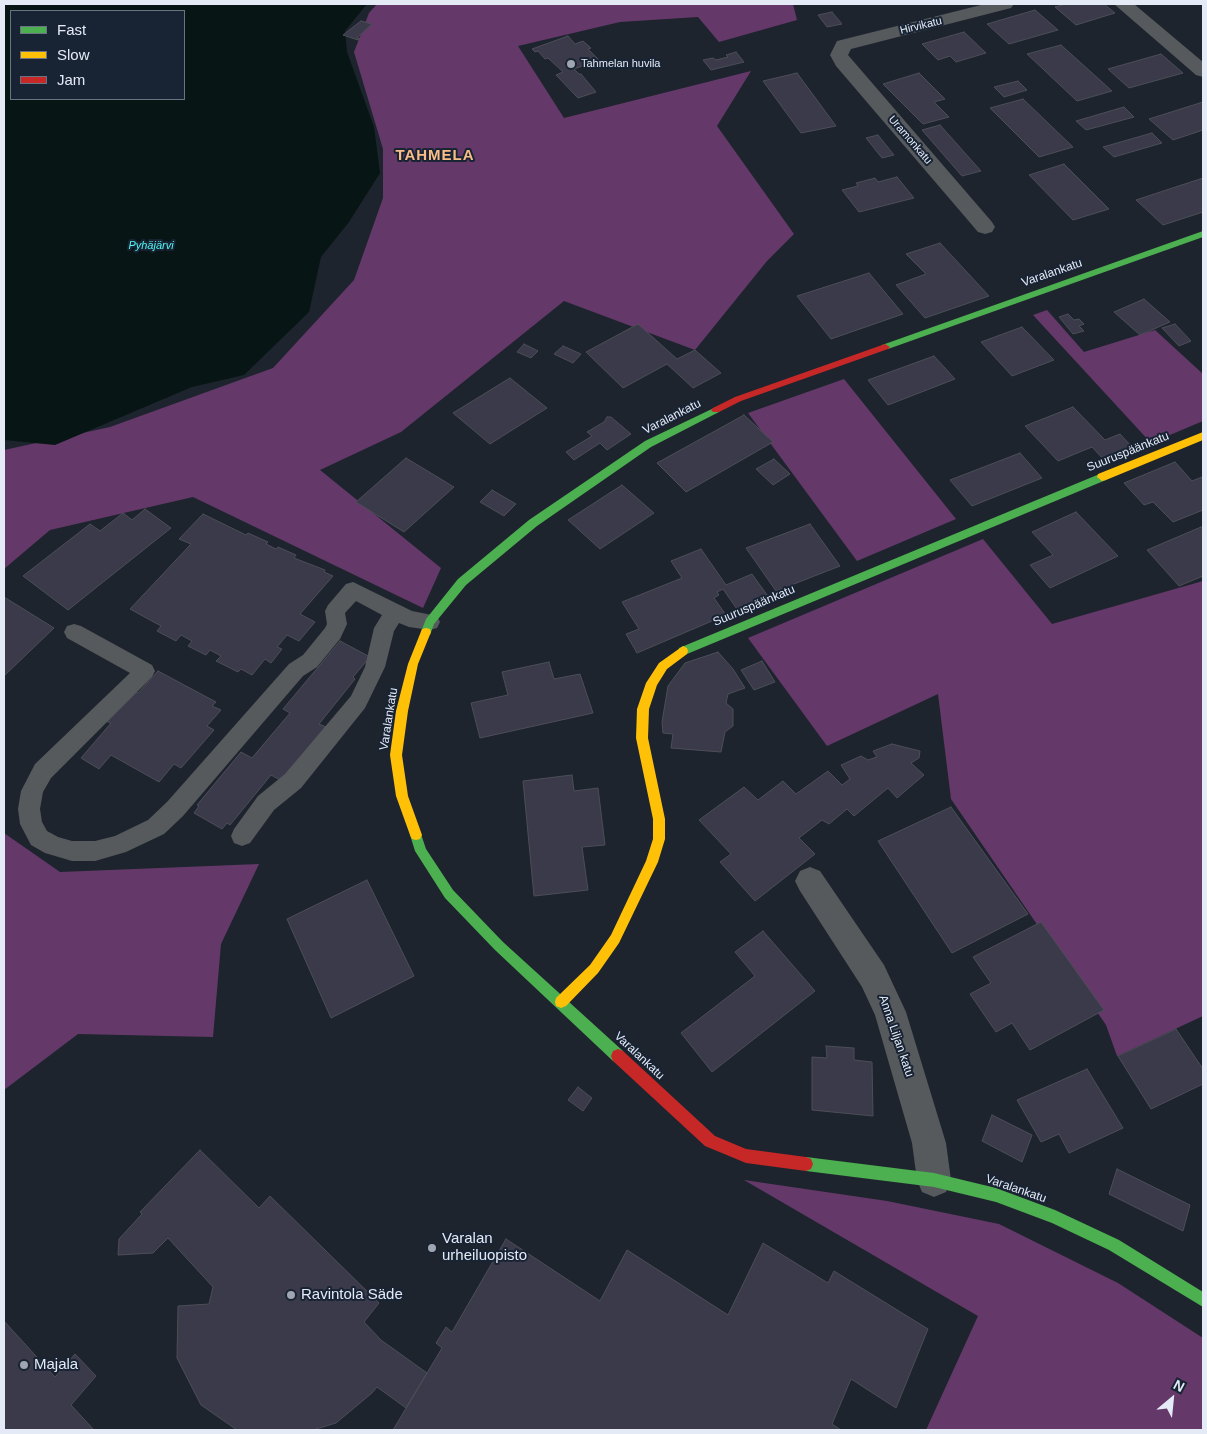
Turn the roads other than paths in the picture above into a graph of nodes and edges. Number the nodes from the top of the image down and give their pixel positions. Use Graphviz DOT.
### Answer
graph roads {
  1 [pos="1005,4"];
  2 [pos="1123,4"];
  3 [pos="840,50"];
  4 [pos="1203,72"];
  5 [pos="985,227"];
  6 [pos="1203,234"];
  7 [pos="1203,436"];
  8 [pos="396,612"];
  9 [pos="430,622"];
  10 [pos="74,632"];
  11 [pos="242,836"];
  12 [pos="810,881"];
  13 [pos="561,1002"];
  14 [pos="934,1180"];
  15 [pos="1203,1300"];
  1 -- 3 [label="street, Hirvikatu"];
  2 -- 4 [label="street"];
  3 -- 5 [label="street, Uramonkatu"];
  6 -- 9 [label="street, Varalankatu"];
  7 -- 13 [label="street, Suuruspäänkatu"];
  8 -- 9 [label="lane"];
  8 -- 10 [label="lane"];
  8 -- 11 [label="lane"];
  9 -- 13 [label="street, Varalankatu"];
  12 -- 14 [label="street, Anna Liljan katu"];
  13 -- 14 [label="street, Varalankatu"];
  14 -- 15 [label="street, Varalankatu"];
}
